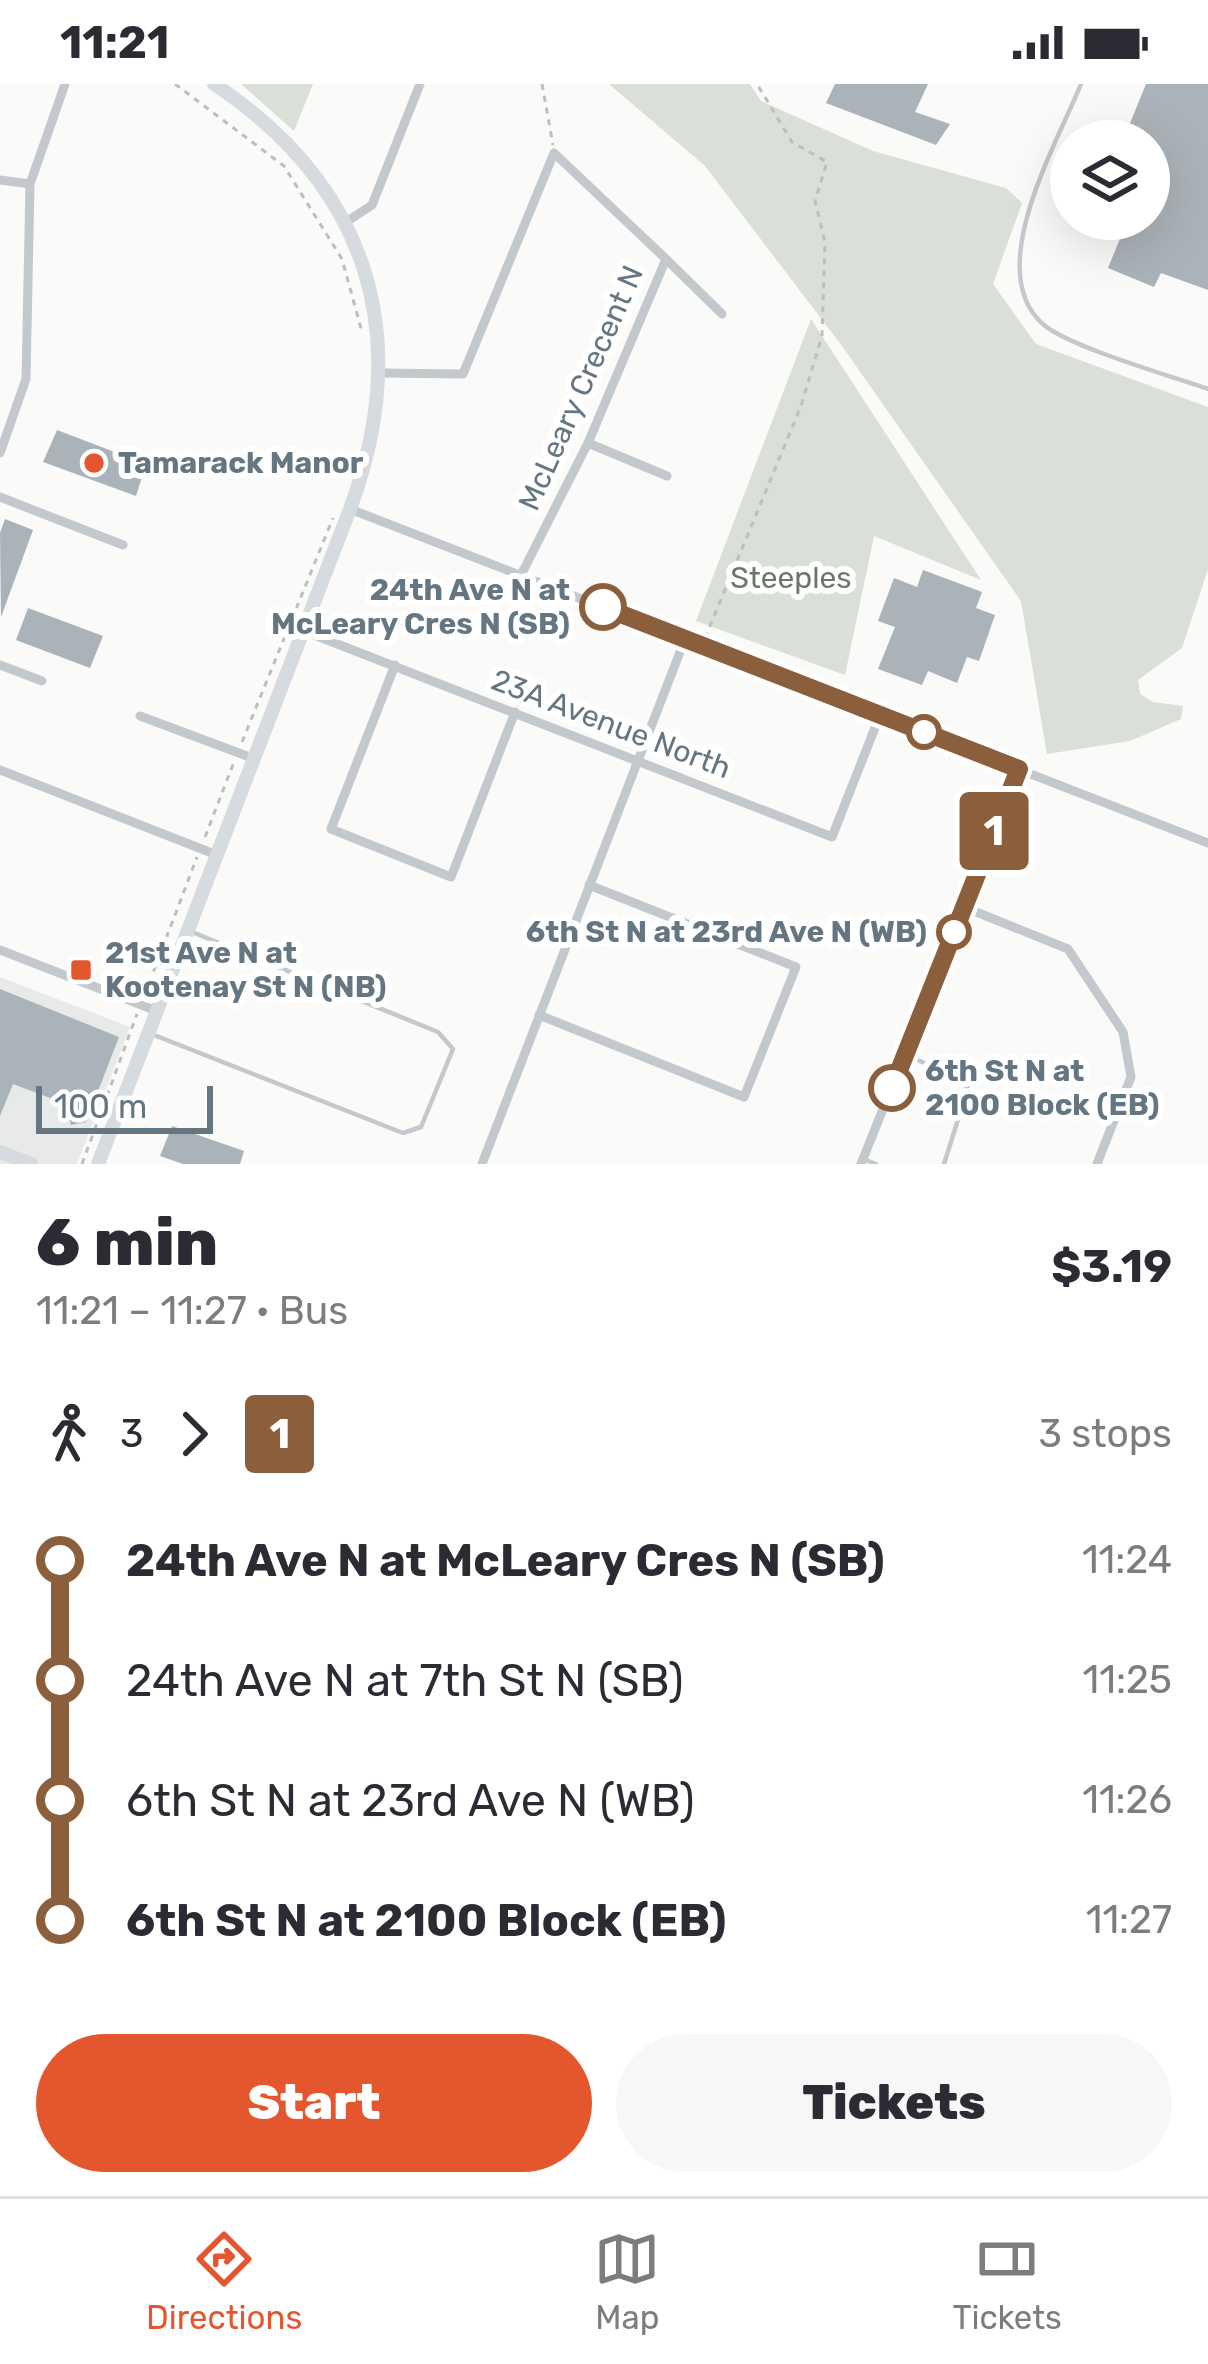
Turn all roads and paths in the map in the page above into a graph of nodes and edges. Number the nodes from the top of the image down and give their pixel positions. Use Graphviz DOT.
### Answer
graph roads {
  1 [pos="65,84"];
  2 [pos="175,84"];
  3 [pos="214,84"];
  4 [pos="420,84"];
  5 [pos="542,84"];
  6 [pos="757,84"];
  7 [pos="1081,84"];
  8 [pos="554,153"];
  9 [pos="0,181"];
  10 [pos="30,184"];
  11 [pos="346,222"];
  12 [pos="666,259"];
  13 [pos="722,314"];
  14 [pos="364,338"];
  15 [pos="381,373"];
  16 [pos="1208,389"];
  17 [pos="588,443"];
  18 [pos="0,453"];
  19 [pos="668,476"];
  20 [pos="0,497"];
  21 [pos="350,509"];
  22 [pos="124,544"];
  23 [pos="520,575"];
  24 [pos="304,631"];
  25 [pos="685,639"];
  26 [pos="702,645"];
  27 [pos="0,665"];
  28 [pos="394,665"];
  29 [pos="42,681"];
  30 [pos="515,712"];
  31 [pos="880,715"];
  32 [pos="140,716"];
  33 [pos="238,752"];
  34 [pos="255,759"];
  35 [pos="638,760"];
  36 [pos="1019,769"];
  37 [pos="0,770"];
  38 [pos="1208,843"];
  39 [pos="200,848"];
  40 [pos="217,855"];
  41 [pos="590,885"];
  42 [pos="964,907"];
  43 [pos="188,930"];
  44 [pos="0,950"];
  45 [pos="141,1005"];
  46 [pos="157,1011"];
  47 [pos="539,1016"];
  48 [pos="148,1033"];
  49 [pos="904,1055"];
  50 [pos="0,1152"];
  51 [pos="862,1161"];
  52 [pos="485,1163"];
  53 [pos="31,1164"];
  54 [pos="83,1164"];
  55 [pos="98,1164"];
  56 [pos="876,1164"];
  57 [pos="944,1164"];
  58 [pos="1097,1164"];
  1 -- 10 [label="street"];
  2 -- 14 [label="path"];
  3 -- 11 [label="street"];
  4 -- 11 [label="street"];
  5 -- 8 [label="path"];
  6 -- 26 [label="path"];
  7 -- 16 [label="lane"];
  8 -- 12 [label="street, McLeary Crecent N"];
  8 -- 15 [label="street"];
  9 -- 10 [label="street"];
  10 -- 18 [label="street"];
  11 -- 15 [label="street"];
  12 -- 13 [label="street"];
  12 -- 17 [label="street, McLeary Crecent N"];
  15 -- 21 [label="street"];
  17 -- 19 [label="street"];
  17 -- 23 [label="street, McLeary Crecent N"];
  20 -- 22 [label="street"];
  21 -- 23 [label="street"];
  21 -- 24 [label="street"];
  21 -- 33 [label="path"];
  23 -- 25 [label="street"];
  24 -- 28 [label="street, 23A Avenue North"];
  24 -- 34 [label="street"];
  25 -- 26 [label="street"];
  25 -- 35 [label="street"];
  26 -- 31 [label="street"];
  27 -- 29 [label="street"];
  28 -- 30 [label="street, 23A Avenue North"];
  28 -- 30 [label="street"];
  30 -- 35 [label="street, 23A Avenue North"];
  31 -- 35 [label="street, 23A Avenue North"];
  31 -- 36 [label="street"];
  32 -- 33 [label="street"];
  33 -- 34 [label="street"];
  33 -- 39 [label="path"];
  34 -- 40 [label="street"];
  35 -- 41 [label="street"];
  36 -- 38 [label="street"];
  36 -- 42 [label="street"];
  37 -- 39 [label="street"];
  39 -- 40 [label="street"];
  39 -- 45 [label="path"];
  40 -- 43 [label="street"];
  41 -- 47 [label="street"];
  41 -- 47 [label="street"];
  42 -- 49 [label="street"];
  42 -- 58 [label="street"];
  43 -- 46 [label="street"];
  43 -- 48 [label="lane"];
  44 -- 45 [label="street"];
  45 -- 46 [label="street"];
  45 -- 54 [label="path"];
  46 -- 48 [label="street"];
  47 -- 52 [label="street"];
  48 -- 55 [label="street"];
  49 -- 51 [label="street"];
  49 -- 57 [label="lane"];
  50 -- 53 [label="street"];
  51 -- 56 [label="lane"];
}
